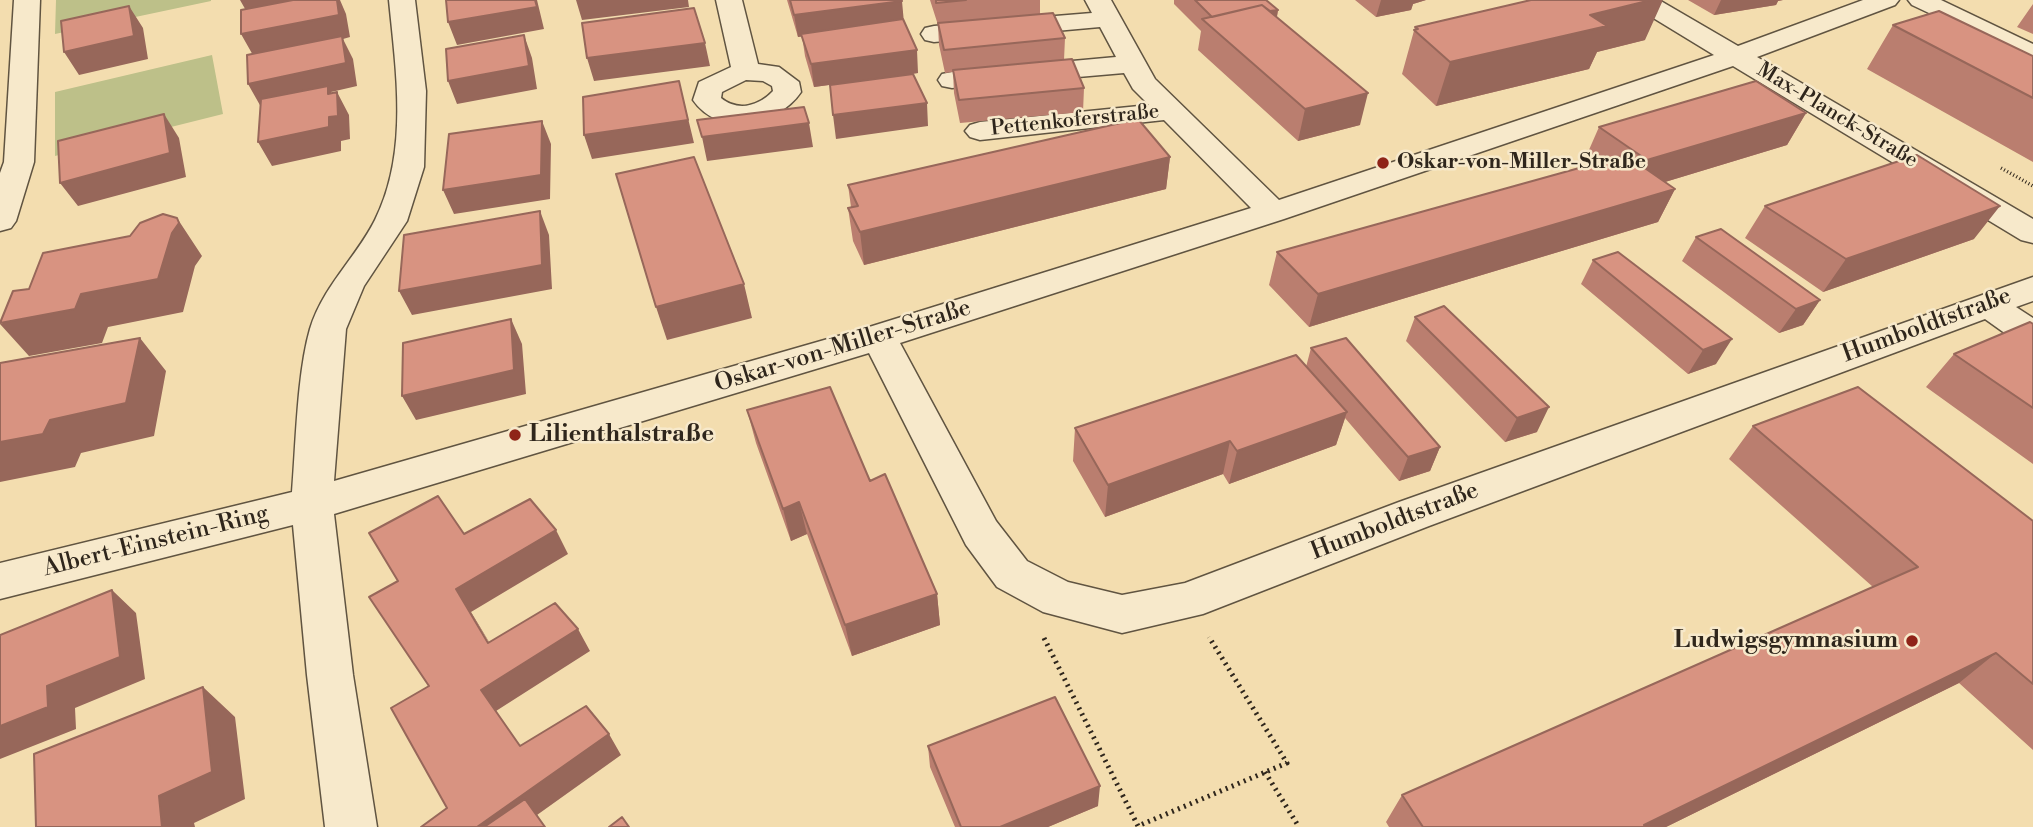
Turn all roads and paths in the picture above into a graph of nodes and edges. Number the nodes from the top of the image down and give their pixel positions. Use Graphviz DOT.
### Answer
graph roads {
  1 [pos="27,0"];
  2 [pos="404,0"];
  3 [pos="729,0"];
  4 [pos="1641,0"];
  5 [pos="1886,0"];
  6 [pos="1921,0"];
  7 [pos="1103,9"];
  8 [pos="934,34"];
  9 [pos="2033,54"];
  10 [pos="1735,56"];
  11 [pos="1133,64"];
  12 [pos="747,72"];
  13 [pos="952,80"];
  14 [pos="1170,111"];
  15 [pos="980,131"];
  16 [pos="1273,212"];
  17 [pos="0,221"];
  18 [pos="2033,233"];
  19 [pos="2033,288"];
  20 [pos="1988,304"];
  21 [pos="2033,335"];
  22 [pos="879,337"];
  23 [pos="312,504"];
  24 [pos="0,581"];
  25 [pos="1059,600"];
  26 [pos="1187,601"];
  27 [pos="1265,772"];
  28 [pos="351,827"];
  29 [pos="1299,827"];
  1 -- 17 [label="street"];
  2 -- 23 [label="street"];
  3 -- 12 [label="street"];
  4 -- 10 [label="street, Max-Planck-Straße"];
  5 -- 10 [label="street, Oskar-von-Miller-Straße"];
  6 -- 9 [label="street"];
  7 -- 8 [label="street, Pettenkoferstraße"];
  7 -- 11 [label="street, Pettenkoferstraße"];
  10 -- 16 [label="street, Oskar-von-Miller-Straße"];
  10 -- 18 [label="street, Max-Planck-Straße"];
  11 -- 13 [label="street"];
  11 -- 14 [label="street, Pettenkoferstraße"];
  14 -- 15 [label="street, Pettenkoferstraße"];
  14 -- 16 [label="street, Pettenkoferstraße"];
  16 -- 22 [label="street, Oskar-von-Miller-Straße"];
  19 -- 20 [label="street, Humboldtstraße"];
  20 -- 21 [label="street"];
  20 -- 26 [label="street, Humboldtstraße"];
  22 -- 23 [label="street, Oskar-von-Miller-Straße"];
  22 -- 25 [label="street, Humboldtstraße"];
  23 -- 24 [label="street, Albert-Einstein-Ring"];
  23 -- 28 [label="street"];
  25 -- 26 [label="street, Humboldtstraße"];
  25 -- 27 [label="path"];
  26 -- 27 [label="path"];
  27 -- 29 [label="path"];
}
